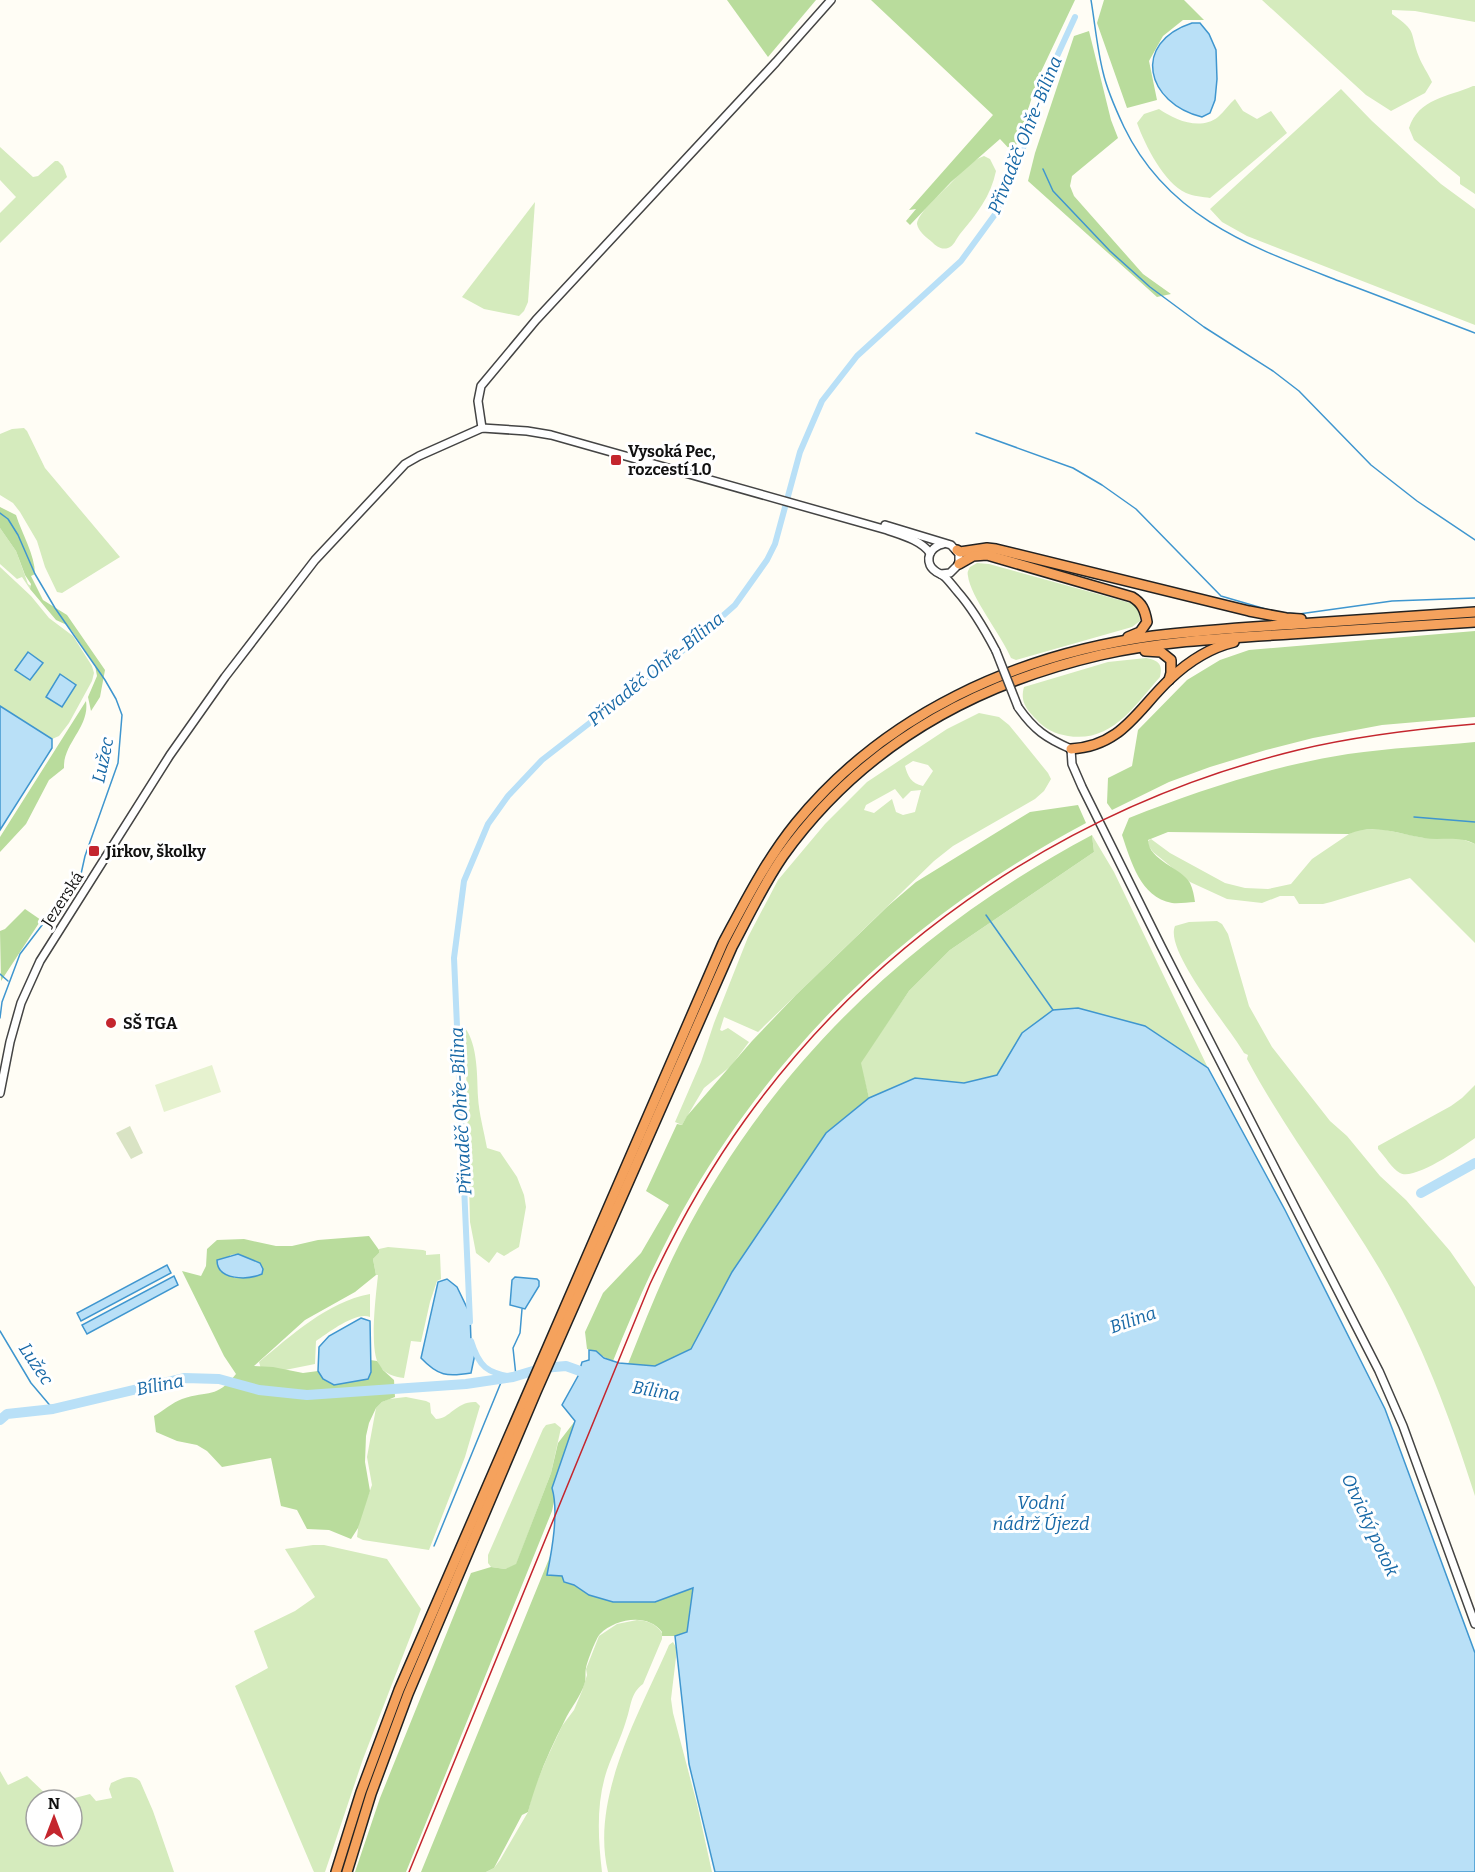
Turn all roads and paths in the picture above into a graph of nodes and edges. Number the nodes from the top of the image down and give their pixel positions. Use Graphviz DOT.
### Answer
graph roads {
  1 [pos="831,0"];
  2 [pos="482,428"];
  3 [pos="838,516"];
  4 [pos="944,544"];
  5 [pos="957,550"];
  6 [pos="930,553"];
  7 [pos="956,568"];
  8 [pos="941,574"];
  9 [pos="959,594"];
  10 [pos="1475,612"];
  11 [pos="1354,621"];
  12 [pos="1475,622"];
  13 [pos="1257,636"];
  14 [pos="1099,650"];
  15 [pos="1169,680"];
  16 [pos="1071,749"];
  17 [pos="0,1093"];
  18 [pos="1475,1624"];
  19 [pos="336,1872"];
  20 [pos="346,1872"];
  1 -- 2 [label="street"];
  2 -- 3 [label="street"];
  2 -- 17 [label="street, Jezerská"];
  3 -- 4 [label="street"];
  3 -- 6 [label="street"];
  4 -- 5 [label="street"];
  4 -- 6 [label="street"];
  5 -- 7 [label="street"];
  5 -- 11 [label="highway"];
  6 -- 8 [label="street"];
  7 -- 8 [label="street"];
  7 -- 9 [label="street"];
  7 -- 14 [label="highway"];
  8 -- 9 [label="street"];
  9 -- 16 [label="street, bridge"];
  10 -- 11 [label="highway"];
  11 -- 14 [label="highway"];
  12 -- 13 [label="highway"];
  13 -- 14 [label="highway"];
  13 -- 15 [label="highway"];
  14 -- 15 [label="highway"];
  14 -- 19 [label="highway"];
  14 -- 20 [label="highway"];
  15 -- 16 [label="highway"];
  16 -- 18 [label="street"];
}
